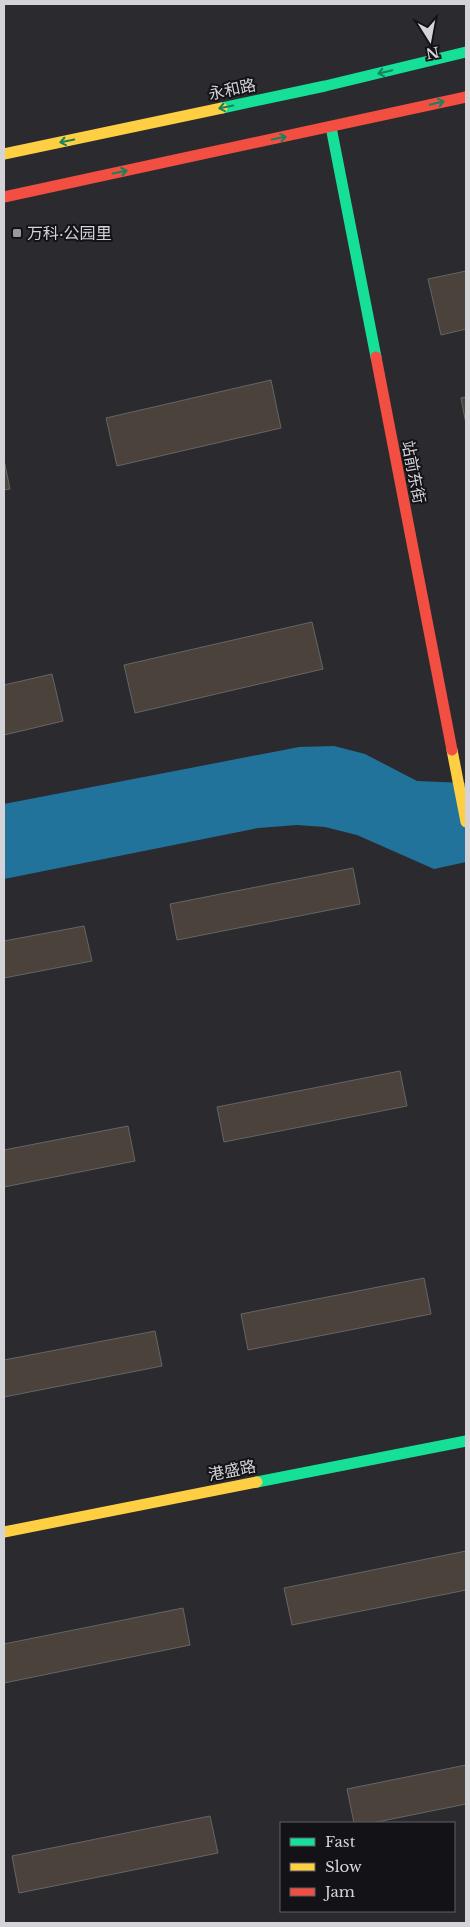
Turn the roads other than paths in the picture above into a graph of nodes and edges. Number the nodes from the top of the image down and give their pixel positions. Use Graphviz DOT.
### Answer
graph roads {
  1 [pos="466,52"];
  2 [pos="466,96"];
  3 [pos="331,127"];
  4 [pos="4,154"];
  5 [pos="4,197"];
  6 [pos="466,822"];
  7 [pos="466,1441"];
  8 [pos="4,1532"];
  1 -- 4 [label="street, 永和路, one-way"];
  3 -- 2 [label="street, one-way"];
  5 -- 3 [label="street, one-way"];
  3 -- 6 [label="street, 站前东街"];
  7 -- 8 [label="street, 港盛路"];
}
